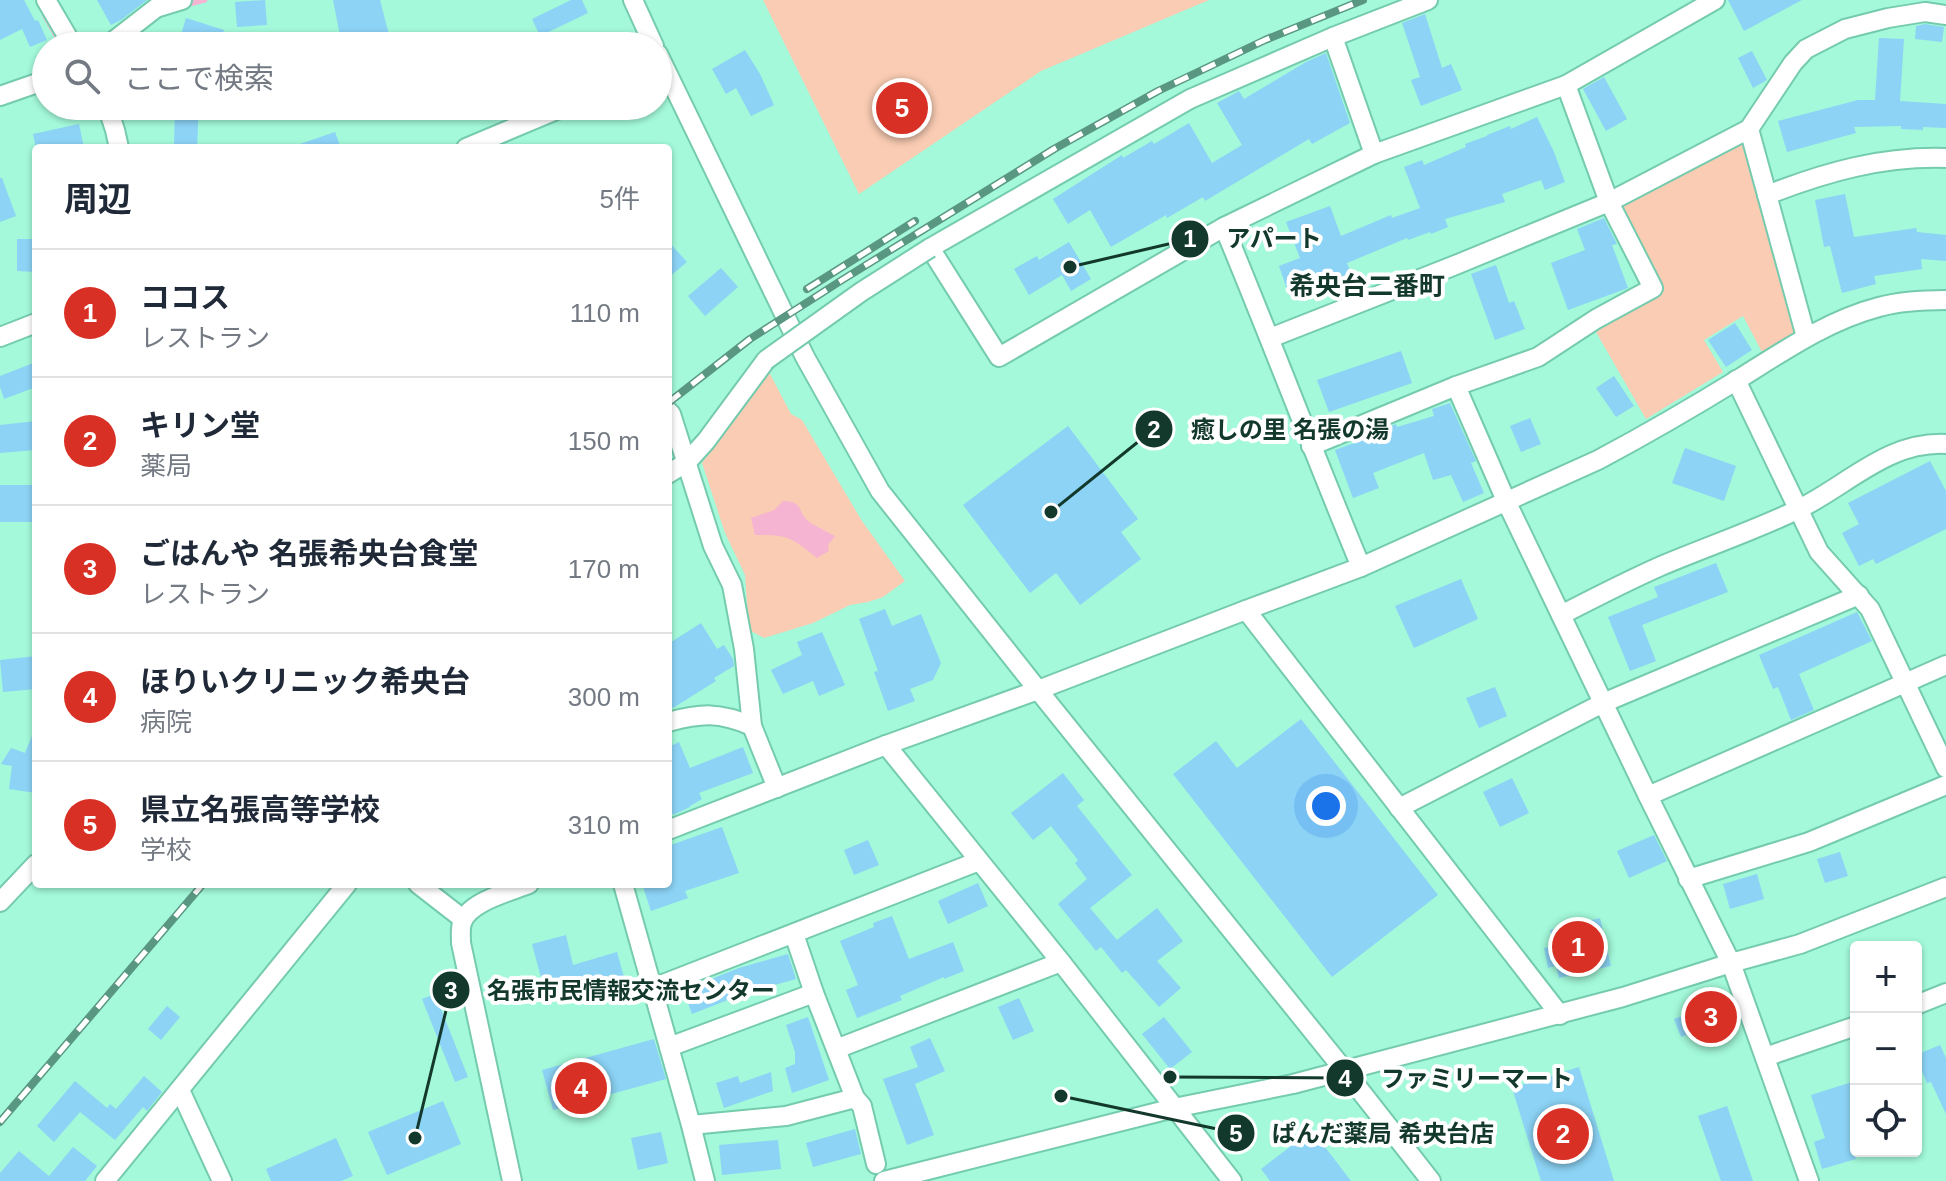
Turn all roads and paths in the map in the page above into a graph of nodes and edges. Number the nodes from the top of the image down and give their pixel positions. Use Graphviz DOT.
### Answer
graph roads {
  1 [pos="46,0"];
  2 [pos="182,0"];
  3 [pos="633,0"];
  4 [pos="1428,0"];
  5 [pos="1715,0"];
  6 [pos="1886,9"];
  7 [pos="1946,15"];
  8 [pos="65,32"];
  9 [pos="125,32"];
  10 [pos="648,32"];
  11 [pos="1333,37"];
  12 [pos="32,85"];
  13 [pos="1566,85"];
  14 [pos="672,86"];
  15 [pos="0,96"];
  16 [pos="112,120"];
  17 [pos="533,120"];
  18 [pos="1749,129"];
  19 [pos="118,144"];
  20 [pos="476,144"];
  21 [pos="1374,154"];
  22 [pos="1946,158"];
  23 [pos="1767,195"];
  24 [pos="1609,202"];
  25 [pos="1224,227"];
  26 [pos="930,248"];
  27 [pos="1946,300"];
  28 [pos="32,325"];
  29 [pos="0,337"];
  30 [pos="1806,337"];
  31 [pos="1270,338"];
  32 [pos="1736,380"];
  33 [pos="1456,386"];
  34 [pos="672,417"];
  35 [pos="1946,444"];
  36 [pos="1311,446"];
  37 [pos="687,462"];
  38 [pos="672,471"];
  39 [pos="1507,503"];
  40 [pos="1798,510"];
  41 [pos="1361,567"];
  42 [pos="1859,595"];
  43 [pos="1246,610"];
  44 [pos="1561,615"];
  45 [pos="1946,665"];
  46 [pos="1904,683"];
  47 [pos="1038,690"];
  48 [pos="1603,703"];
  49 [pos="672,721"];
  50 [pos="752,726"];
  51 [pos="886,745"];
  52 [pos="1946,768"];
  53 [pos="1946,785"];
  54 [pos="777,788"];
  55 [pos="1648,796"];
  56 [pos="1399,808"];
  57 [pos="672,828"];
  58 [pos="979,861"];
  59 [pos="32,868"];
  60 [pos="1688,879"];
  61 [pos="1946,887"];
  62 [pos="344,888"];
  63 [pos="423,888"];
  64 [pos="519,888"];
  65 [pos="624,888"];
  66 [pos="0,902"];
  67 [pos="463,919"];
  68 [pos="794,934"];
  69 [pos="1061,962"];
  70 [pos="1731,963"];
  71 [pos="653,988"];
  72 [pos="814,993"];
  73 [pos="1946,993"];
  74 [pos="1922,1003"];
  75 [pos="1560,1015"];
  76 [pos="1850,1028"];
  77 [pos="669,1047"];
  78 [pos="836,1049"];
  79 [pos="1765,1057"];
  80 [pos="1344,1070"];
  81 [pos="180,1090"];
  82 [pos="855,1098"];
  83 [pos="1174,1108"];
  84 [pos="691,1125"];
  85 [pos="880,1173"];
  86 [pos="934,1174"];
  87 [pos="105,1181"];
  88 [pos="222,1181"];
  89 [pos="512,1181"];
  90 [pos="705,1181"];
  91 [pos="1232,1181"];
  92 [pos="1431,1181"];
  93 [pos="1809,1181"];
  1 -- 8 [label="street"];
  2 -- 9 [label="street"];
  3 -- 10 [label="street"];
  4 -- 11 [label="street"];
  5 -- 13 [label="street"];
  6 -- 7 [label="street"];
  6 -- 18 [label="street"];
  11 -- 21 [label="street"];
  11 -- 26 [label="street"];
  12 -- 15 [label="street"];
  13 -- 21 [label="street"];
  13 -- 24 [label="street"];
  14 -- 47 [label="street"];
  16 -- 19 [label="street"];
  17 -- 20 [label="street"];
  18 -- 23 [label="street"];
  18 -- 24 [label="street"];
  21 -- 25 [label="street"];
  22 -- 23 [label="street"];
  23 -- 30 [label="street"];
  24 -- 31 [label="street"];
  24 -- 33 [label="street"];
  25 -- 26 [label="street"];
  25 -- 31 [label="street"];
  26 -- 37 [label="street, bridge"];
  27 -- 30 [label="street"];
  28 -- 29 [label="street"];
  30 -- 32 [label="street"];
  31 -- 36 [label="street"];
  32 -- 39 [label="street"];
  32 -- 40 [label="street"];
  33 -- 36 [label="street"];
  33 -- 39 [label="street"];
  34 -- 37 [label="street"];
  35 -- 40 [label="street"];
  36 -- 41 [label="street"];
  37 -- 38 [label="street"];
  37 -- 50 [label="street"];
  39 -- 41 [label="street"];
  39 -- 44 [label="street"];
  40 -- 42 [label="street"];
  40 -- 44 [label="street"];
  41 -- 43 [label="street"];
  42 -- 46 [label="street"];
  42 -- 48 [label="street"];
  43 -- 47 [label="street"];
  43 -- 56 [label="street"];
  44 -- 48 [label="street"];
  45 -- 46 [label="street"];
  46 -- 52 [label="street"];
  46 -- 55 [label="street"];
  47 -- 51 [label="street"];
  47 -- 80 [label="street"];
  48 -- 55 [label="street"];
  48 -- 56 [label="street"];
  49 -- 50 [label="street"];
  50 -- 54 [label="street"];
  51 -- 54 [label="street"];
  51 -- 58 [label="street"];
  53 -- 60 [label="street"];
  54 -- 57 [label="street"];
  55 -- 60 [label="street"];
  56 -- 75 [label="street"];
  58 -- 68 [label="street"];
  58 -- 69 [label="street"];
  59 -- 66 [label="street"];
  60 -- 70 [label="street"];
  61 -- 70 [label="street"];
  62 -- 81 [label="street"];
  63 -- 67 [label="street"];
  64 -- 67 [label="street"];
  65 -- 71 [label="street"];
  67 -- 89 [label="street"];
  68 -- 71 [label="street"];
  68 -- 72 [label="street"];
  69 -- 78 [label="street"];
  69 -- 83 [label="street"];
  70 -- 75 [label="street"];
  70 -- 79 [label="street"];
  71 -- 77 [label="street"];
  72 -- 77 [label="street"];
  72 -- 78 [label="street"];
  73 -- 74 [label="street"];
  75 -- 80 [label="street"];
  76 -- 79 [label="street"];
  77 -- 84 [label="street"];
  78 -- 82 [label="street"];
  79 -- 93 [label="street"];
  80 -- 83 [label="street"];
  80 -- 92 [label="street"];
  81 -- 87 [label="street"];
  81 -- 88 [label="street"];
  82 -- 84 [label="street"];
  82 -- 85 [label="street"];
  83 -- 86 [label="street"];
  83 -- 91 [label="street"];
  84 -- 90 [label="street"];
  85 -- 86 [label="street"];
}
